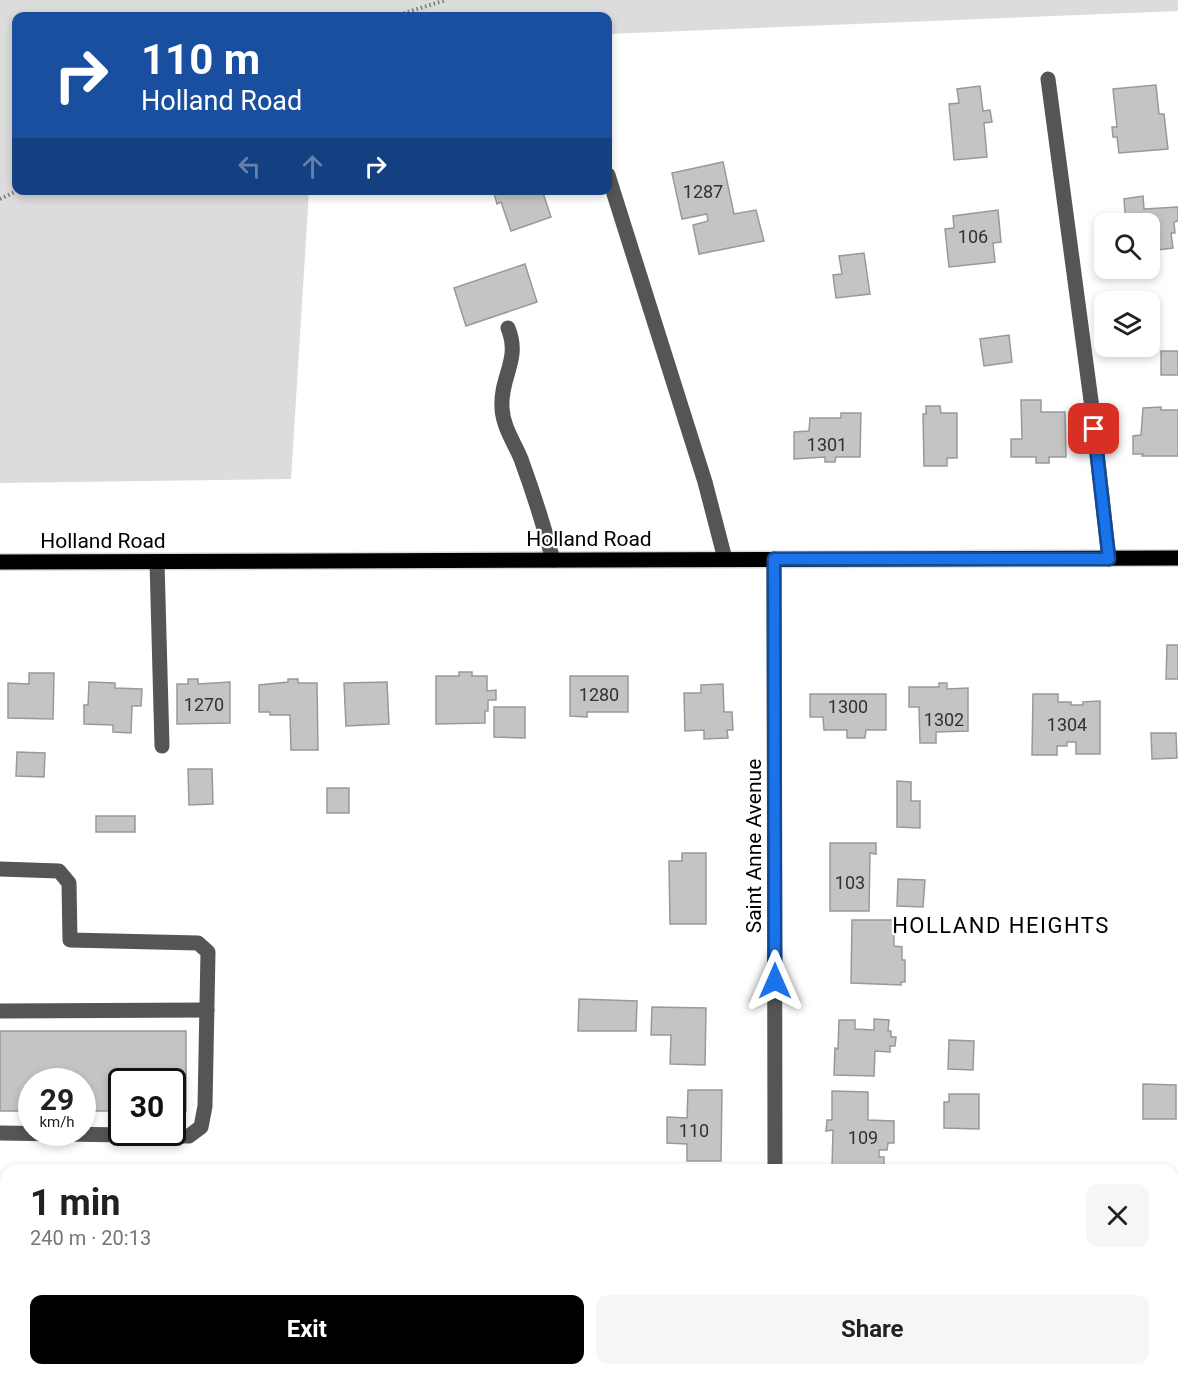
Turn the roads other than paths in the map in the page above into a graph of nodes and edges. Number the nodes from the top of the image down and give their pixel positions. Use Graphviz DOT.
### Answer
graph roads {
  1 [pos="1048,79"];
  2 [pos="612,188"];
  3 [pos="508,328"];
  4 [pos="1178,558"];
  5 [pos="725,559"];
  6 [pos="774,559"];
  7 [pos="1109,559"];
  8 [pos="553,560"];
  9 [pos="0,562"];
  10 [pos="157,562"];
  11 [pos="162,746"];
  12 [pos="0,869"];
  13 [pos="207,1010"];
  14 [pos="0,1011"];
  15 [pos="0,1133"];
  16 [pos="775,1164"];
  1 -- 7 [label="street"];
  2 -- 5 [label="street"];
  3 -- 8 [label="street"];
  4 -- 7 [label="main road, Holland Road"];
  5 -- 6 [label="main road, Holland Road"];
  5 -- 8 [label="main road, Holland Road"];
  6 -- 7 [label="main road, Holland Road"];
  6 -- 16 [label="street, Saint Anne Avenue"];
  8 -- 10 [label="main road, Holland Road"];
  9 -- 10 [label="main road, Holland Road"];
  10 -- 11 [label="street"];
  12 -- 13 [label="street"];
  13 -- 14 [label="street"];
  13 -- 15 [label="street"];
}
